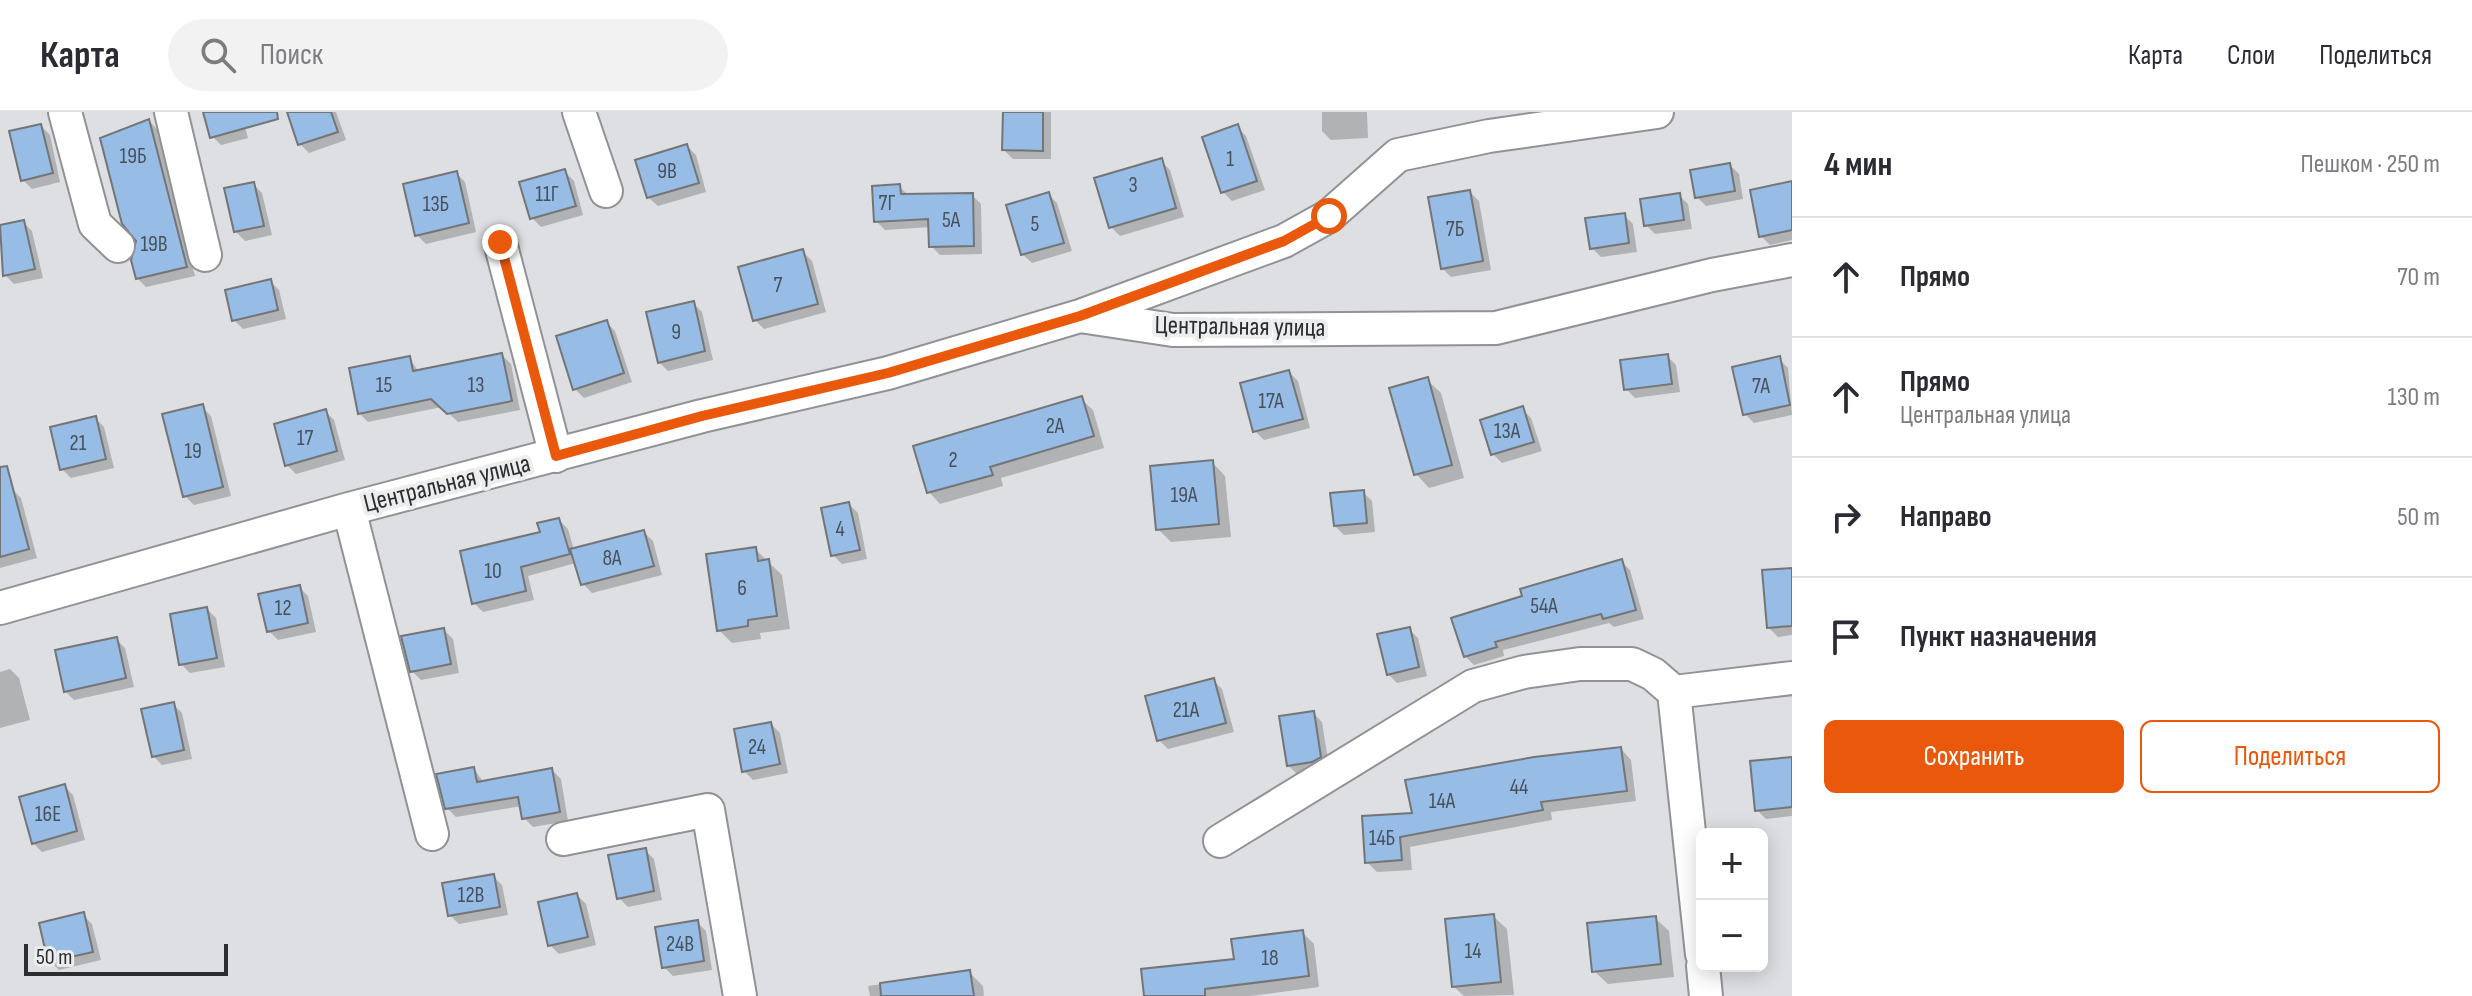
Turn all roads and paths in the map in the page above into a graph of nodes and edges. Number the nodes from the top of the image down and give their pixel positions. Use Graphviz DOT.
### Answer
graph roads {
  1 [pos="65,112"];
  2 [pos="171,112"];
  3 [pos="579,112"];
  4 [pos="1657,112"];
  5 [pos="606,191"];
  6 [pos="500,242"];
  7 [pos="118,246"];
  8 [pos="205,255"];
  9 [pos="1792,260"];
  10 [pos="1080,316"];
  11 [pos="556,456"];
  12 [pos="349,509"];
  13 [pos="0,608"];
  14 [pos="1792,678"];
  15 [pos="1674,692"];
  16 [pos="432,834"];
  17 [pos="563,839"];
  18 [pos="1220,841"];
  19 [pos="1696,900"];
  20 [pos="1704,972"];
  21 [pos="740,996"];
  22 [pos="1706,996"];
  1 -- 7 [label="street"];
  2 -- 8 [label="street"];
  3 -- 5 [label="street"];
  4 -- 10 [label="street"];
  6 -- 11 [label="street"];
  9 -- 10 [label="street, Центральная улица"];
  10 -- 11 [label="street, Центральная улица"];
  11 -- 12 [label="street, Центральная улица"];
  12 -- 13 [label="street, Центральная улица"];
  12 -- 16 [label="street"];
  14 -- 15 [label="street"];
  15 -- 18 [label="street"];
  15 -- 19 [label="street"];
  17 -- 21 [label="street"];
  20 -- 22 [label="street"];
}
